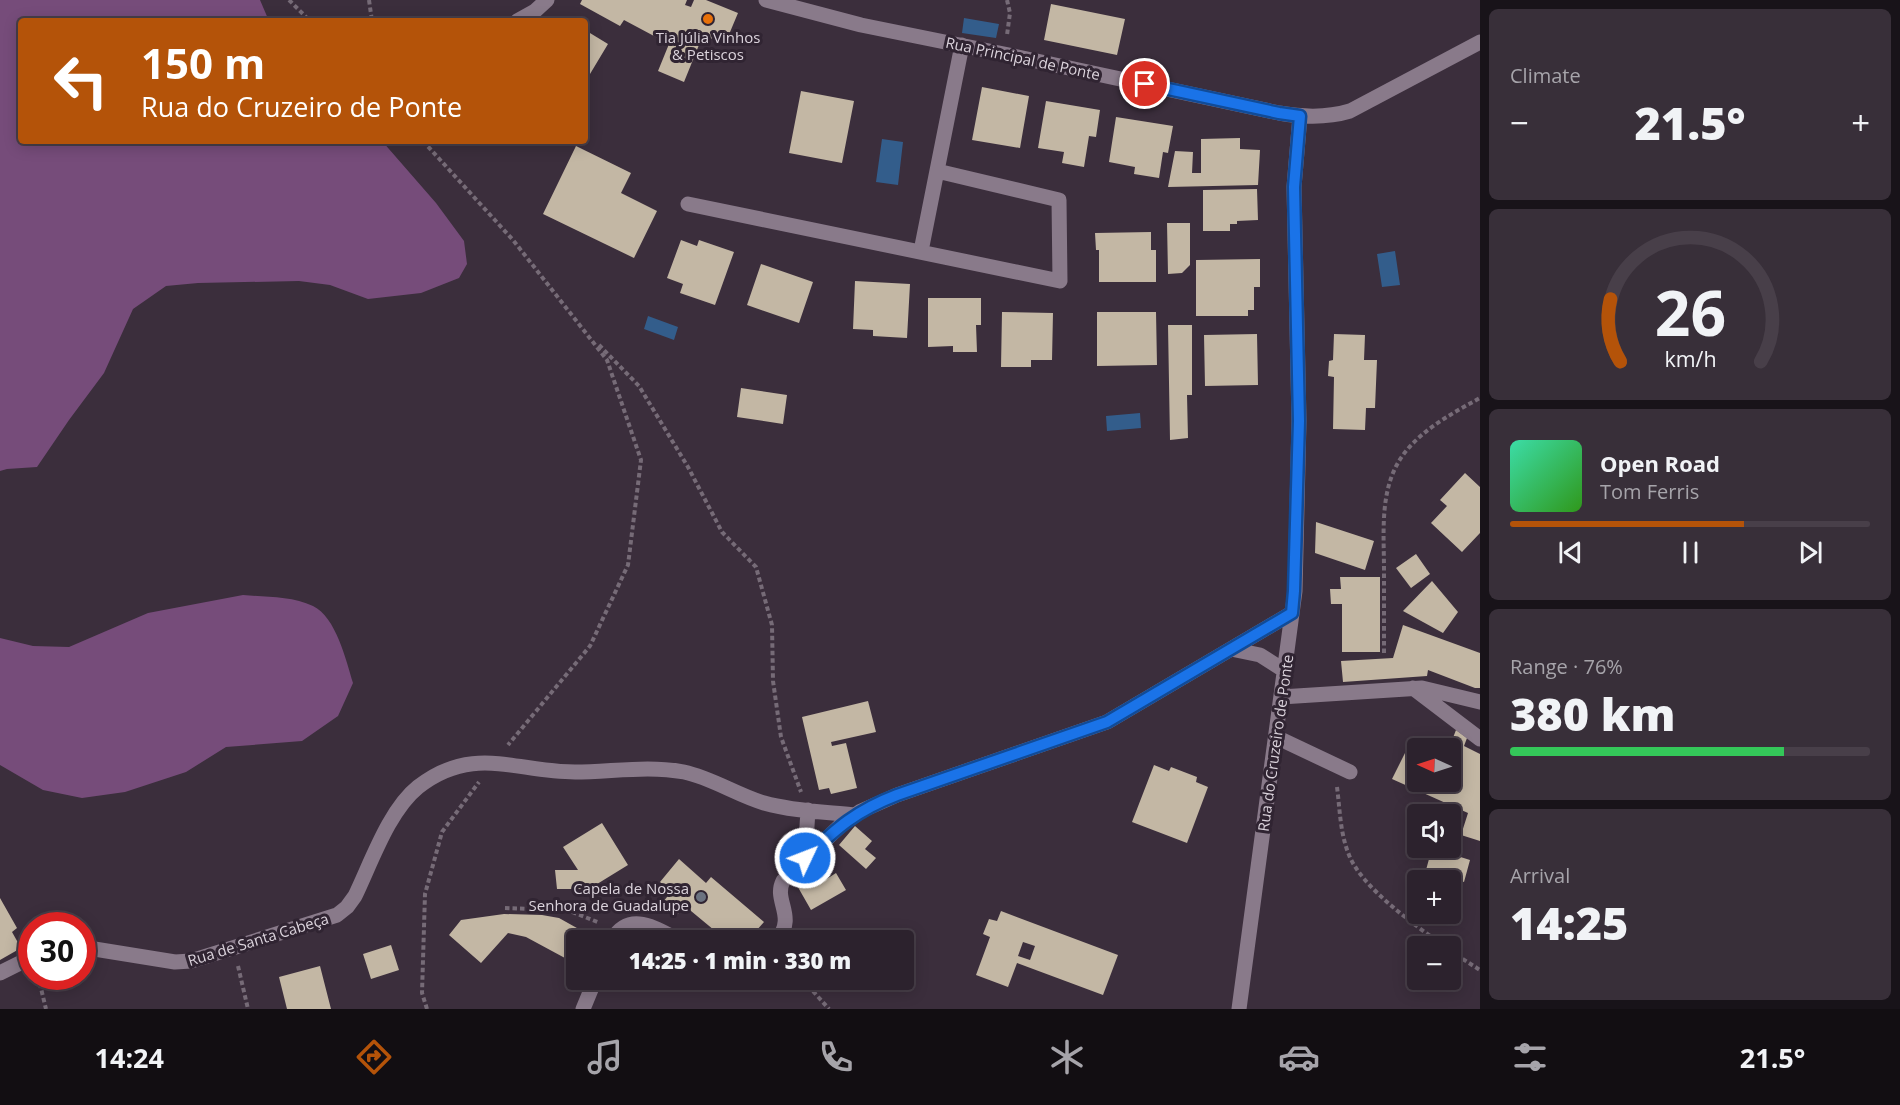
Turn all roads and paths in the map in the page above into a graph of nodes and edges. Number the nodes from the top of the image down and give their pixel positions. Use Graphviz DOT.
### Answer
graph roads {
  1 [pos="289,0"];
  2 [pos="369,0"];
  3 [pos="547,0"];
  4 [pos="766,0"];
  5 [pos="1007,0"];
  6 [pos="307,18"];
  7 [pos="372,18"];
  8 [pos="522,18"];
  9 [pos="1480,42"];
  10 [pos="962,45"];
  11 [pos="1004,54"];
  12 [pos="1300,116"];
  13 [pos="426,144"];
  14 [pos="937,171"];
  15 [pos="688,204"];
  16 [pos="921,252"];
  17 [pos="589,335"];
  18 [pos="1480,398"];
  19 [pos="1292,613"];
  20 [pos="1231,649"];
  21 [pos="1384,653"];
  22 [pos="1285,671"];
  23 [pos="1413,688"];
  24 [pos="1281,697"];
  25 [pos="1480,702"];
  26 [pos="1276,737"];
  27 [pos="1480,739"];
  28 [pos="493,762"];
  29 [pos="1343,768"];
  30 [pos="808,810"];
  31 [pos="854,815"];
  32 [pos="805,858"];
  33 [pos="505,908"];
  34 [pos="604,930"];
  35 [pos="622,930"];
  36 [pos="658,930"];
  37 [pos="784,930"];
  38 [pos="1431,936"];
  39 [pos="96,949"];
  40 [pos="234,949"];
  41 [pos="1461,958"];
  42 [pos="18,964"];
  43 [pos="1480,970"];
  44 [pos="0,973"];
  45 [pos="41,990"];
  46 [pos="592,990"];
  47 [pos="812,990"];
  48 [pos="46,1009"];
  49 [pos="248,1009"];
  50 [pos="427,1009"];
  51 [pos="584,1009"];
  52 [pos="829,1009"];
  53 [pos="1239,1009"];
  1 -- 6 [label="path"];
  2 -- 7 [label="path"];
  3 -- 8 [label="street"];
  4 -- 10 [label="street, Rua Principal de Ponte"];
  5 -- 11 [label="path"];
  9 -- 12 [label="street, Rua Principal de Ponte"];
  10 -- 11 [label="street, Rua Principal de Ponte"];
  10 -- 14 [label="street"];
  11 -- 12 [label="street, Rua Principal de Ponte"];
  12 -- 19 [label="street, Rua do Cruzeiro de Ponte"];
  13 -- 17 [label="path"];
  14 -- 16 [label="street"];
  14 -- 16 [label="street"];
  15 -- 16 [label="street"];
  17 -- 28 [label="path"];
  17 -- 30 [label="path"];
  18 -- 21 [label="path"];
  19 -- 20 [label="street"];
  19 -- 22 [label="street, Rua do Cruzeiro de Ponte"];
  20 -- 22 [label="street"];
  20 -- 31 [label="street"];
  22 -- 24 [label="street, Rua do Cruzeiro de Ponte"];
  23 -- 24 [label="street"];
  23 -- 25 [label="street"];
  23 -- 27 [label="street"];
  24 -- 26 [label="street, Rua do Cruzeiro de Ponte"];
  26 -- 29 [label="street"];
  26 -- 53 [label="street, Rua do Cruzeiro de Ponte"];
  28 -- 30 [label="street, Rua de Santa Cabeça"];
  28 -- 40 [label="street, Rua de Santa Cabeça"];
  28 -- 50 [label="path"];
  29 -- 38 [label="path"];
  30 -- 31 [label="street, Rua de Santa Cabeça"];
  30 -- 32 [label="street"];
  31 -- 32 [label="street"];
  32 -- 37 [label="street"];
  33 -- 34 [label="path"];
  35 -- 36 [label="street"];
  39 -- 40 [label="street, Rua de Santa Cabeça"];
  40 -- 49 [label="path"];
  41 -- 43 [label="path"];
  42 -- 44 [label="street"];
  45 -- 48 [label="path"];
  46 -- 51 [label="street"];
  47 -- 52 [label="path"];
}
